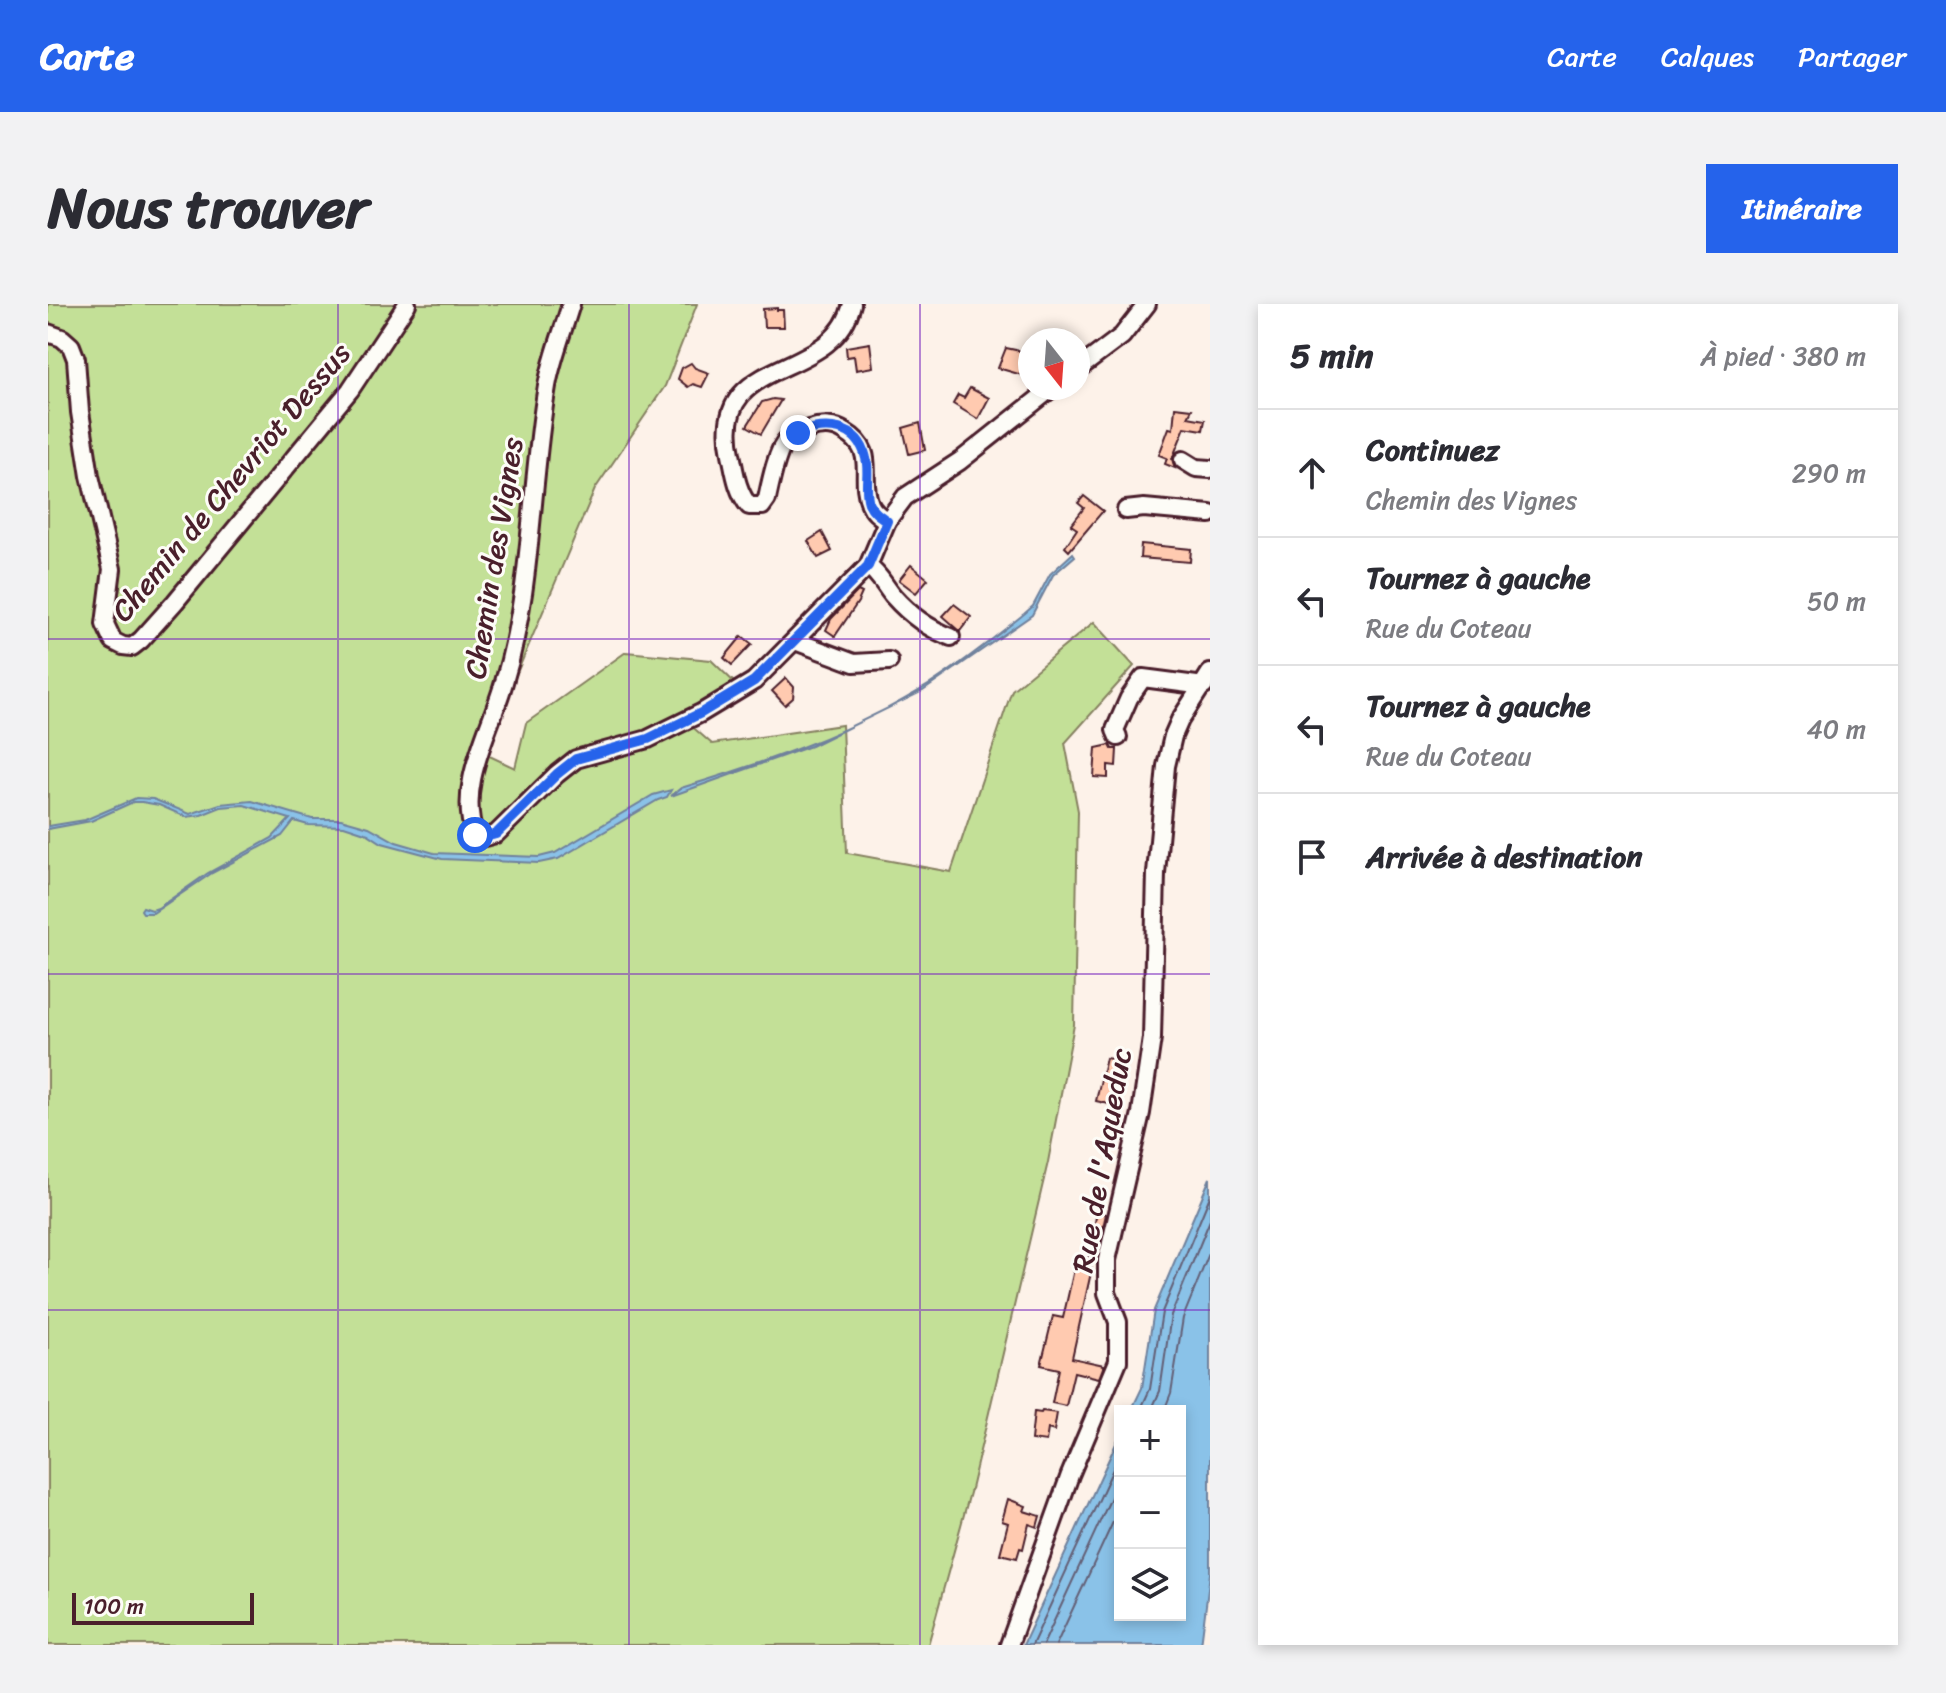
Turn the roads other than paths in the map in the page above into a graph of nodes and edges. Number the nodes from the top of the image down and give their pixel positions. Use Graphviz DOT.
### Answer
graph roads {
  1 [pos="407,304"];
  2 [pos="571,304"];
  3 [pos="852,304"];
  4 [pos="1147,304"];
  5 [pos="48,333"];
  6 [pos="1090,360"];
  7 [pos="1037,400"];
  8 [pos="1183,460"];
  9 [pos="1210,469"];
  10 [pos="1126,510"];
  11 [pos="1210,514"];
  12 [pos="887,521"];
  13 [pos="868,566"];
  14 [pos="951,637"];
  15 [pos="795,641"];
  16 [pos="889,661"];
  17 [pos="1207,680"];
  18 [pos="1118,737"];
  19 [pos="1009,1645"];
  1 -- 5 [label="street, Chemin de Chevriot Dessus"];
  2 -- 15 [label="street, Chemin des Vignes"];
  3 -- 12 [label="street"];
  4 -- 6 [label="street"];
  7 -- 12 [label="street, Chemin des Vignes"];
  8 -- 9 [label="street"];
  10 -- 11 [label="street"];
  12 -- 13 [label="street, Chemin des Vignes"];
  13 -- 14 [label="street"];
  13 -- 15 [label="street, Chemin des Vignes"];
  15 -- 16 [label="street"];
  17 -- 18 [label="street"];
  17 -- 19 [label="street, Rue de l'Aqueduc"];
}
